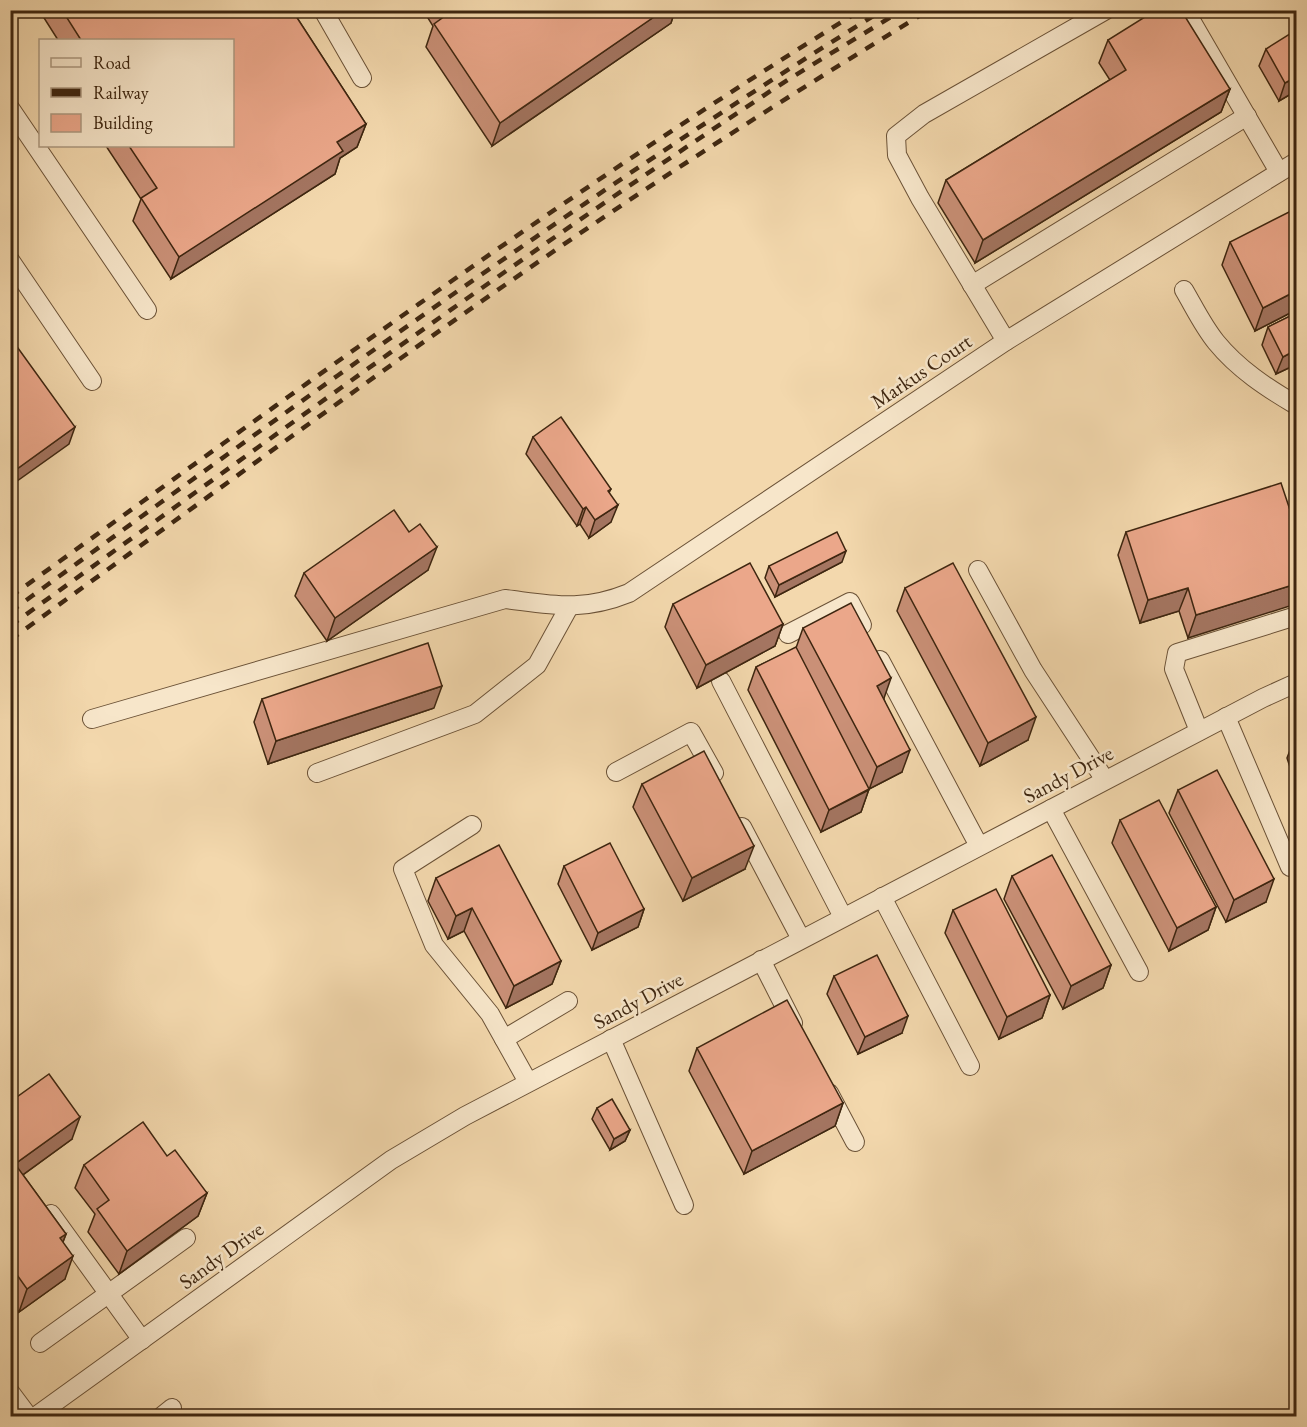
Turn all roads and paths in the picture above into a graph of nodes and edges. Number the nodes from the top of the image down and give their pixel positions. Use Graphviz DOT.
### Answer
graph roads {
  1 [pos="323,10"];
  2 [pos="1106,10"];
  3 [pos="1185,10"];
  4 [pos="362,78"];
  5 [pos="10,108"];
  6 [pos="1247,116"];
  7 [pos="1296,162"];
  8 [pos="1279,172"];
  9 [pos="10,260"];
  10 [pos="972,285"];
  11 [pos="1184,290"];
  12 [pos="147,310"];
  13 [pos="1006,341"];
  14 [pos="92,381"];
  15 [pos="1296,405"];
  16 [pos="978,570"];
  17 [pos="568,607"];
  18 [pos="1296,616"];
  19 [pos="788,634"];
  20 [pos="721,681"];
  21 [pos="1296,683"];
  22 [pos="1226,717"];
  23 [pos="92,719"];
  24 [pos="1199,731"];
  25 [pos="616,772"];
  26 [pos="317,773"];
  27 [pos="1105,780"];
  28 [pos="719,784"];
  29 [pos="1051,809"];
  30 [pos="736,815"];
  31 [pos="472,825"];
  32 [pos="979,846"];
  33 [pos="1290,867"];
  34 [pos="882,897"];
  35 [pos="843,917"];
  36 [pos="801,939"];
  37 [pos="761,960"];
  38 [pos="1139,972"];
  39 [pos="568,1001"];
  40 [pos="504,1039"];
  41 [pos="611,1039"];
  42 [pos="803,1041"];
  43 [pos="970,1066"];
  44 [pos="528,1082"];
  45 [pos="824,1082"];
  46 [pos="855,1142"];
  47 [pos="39,1198"];
  48 [pos="684,1205"];
  49 [pos="186,1238"];
  50 [pos="109,1294"];
  51 [pos="142,1340"];
  52 [pos="40,1343"];
  53 [pos="10,1392"];
  54 [pos="28,1416"];
  55 [pos="36,1416"];
  1 -- 4 [label="street"];
  2 -- 10 [label="street"];
  3 -- 6 [label="street"];
  5 -- 12 [label="street"];
  6 -- 8 [label="street"];
  6 -- 10 [label="street"];
  7 -- 8 [label="street, Markus Court"];
  8 -- 13 [label="street, Markus Court"];
  9 -- 14 [label="street"];
  10 -- 13 [label="street"];
  11 -- 15 [label="street"];
  13 -- 17 [label="street, Markus Court"];
  16 -- 27 [label="street"];
  17 -- 23 [label="street, Markus Court"];
  17 -- 26 [label="street"];
  18 -- 24 [label="street"];
  19 -- 32 [label="street"];
  20 -- 35 [label="street"];
  21 -- 22 [label="street, Sandy Drive"];
  22 -- 24 [label="street, Sandy Drive"];
  22 -- 33 [label="street"];
  24 -- 27 [label="street, Sandy Drive"];
  25 -- 28 [label="street"];
  27 -- 29 [label="street, Sandy Drive"];
  29 -- 32 [label="street, Sandy Drive"];
  29 -- 38 [label="street"];
  30 -- 36 [label="street"];
  31 -- 40 [label="street"];
  32 -- 34 [label="street, Sandy Drive"];
  34 -- 35 [label="street, Sandy Drive"];
  34 -- 43 [label="street"];
  35 -- 36 [label="street, Sandy Drive"];
  36 -- 37 [label="street, Sandy Drive"];
  37 -- 41 [label="street, Sandy Drive"];
  37 -- 42 [label="street"];
  39 -- 40 [label="street"];
  40 -- 44 [label="street"];
  41 -- 44 [label="street, Sandy Drive"];
  41 -- 48 [label="street"];
  44 -- 51 [label="street, Sandy Drive"];
  45 -- 46 [label="street"];
  47 -- 50 [label="street"];
  49 -- 50 [label="street"];
  50 -- 51 [label="street"];
  50 -- 52 [label="street"];
  51 -- 55 [label="street, Sandy Drive"];
  53 -- 54 [label="street"];
}
